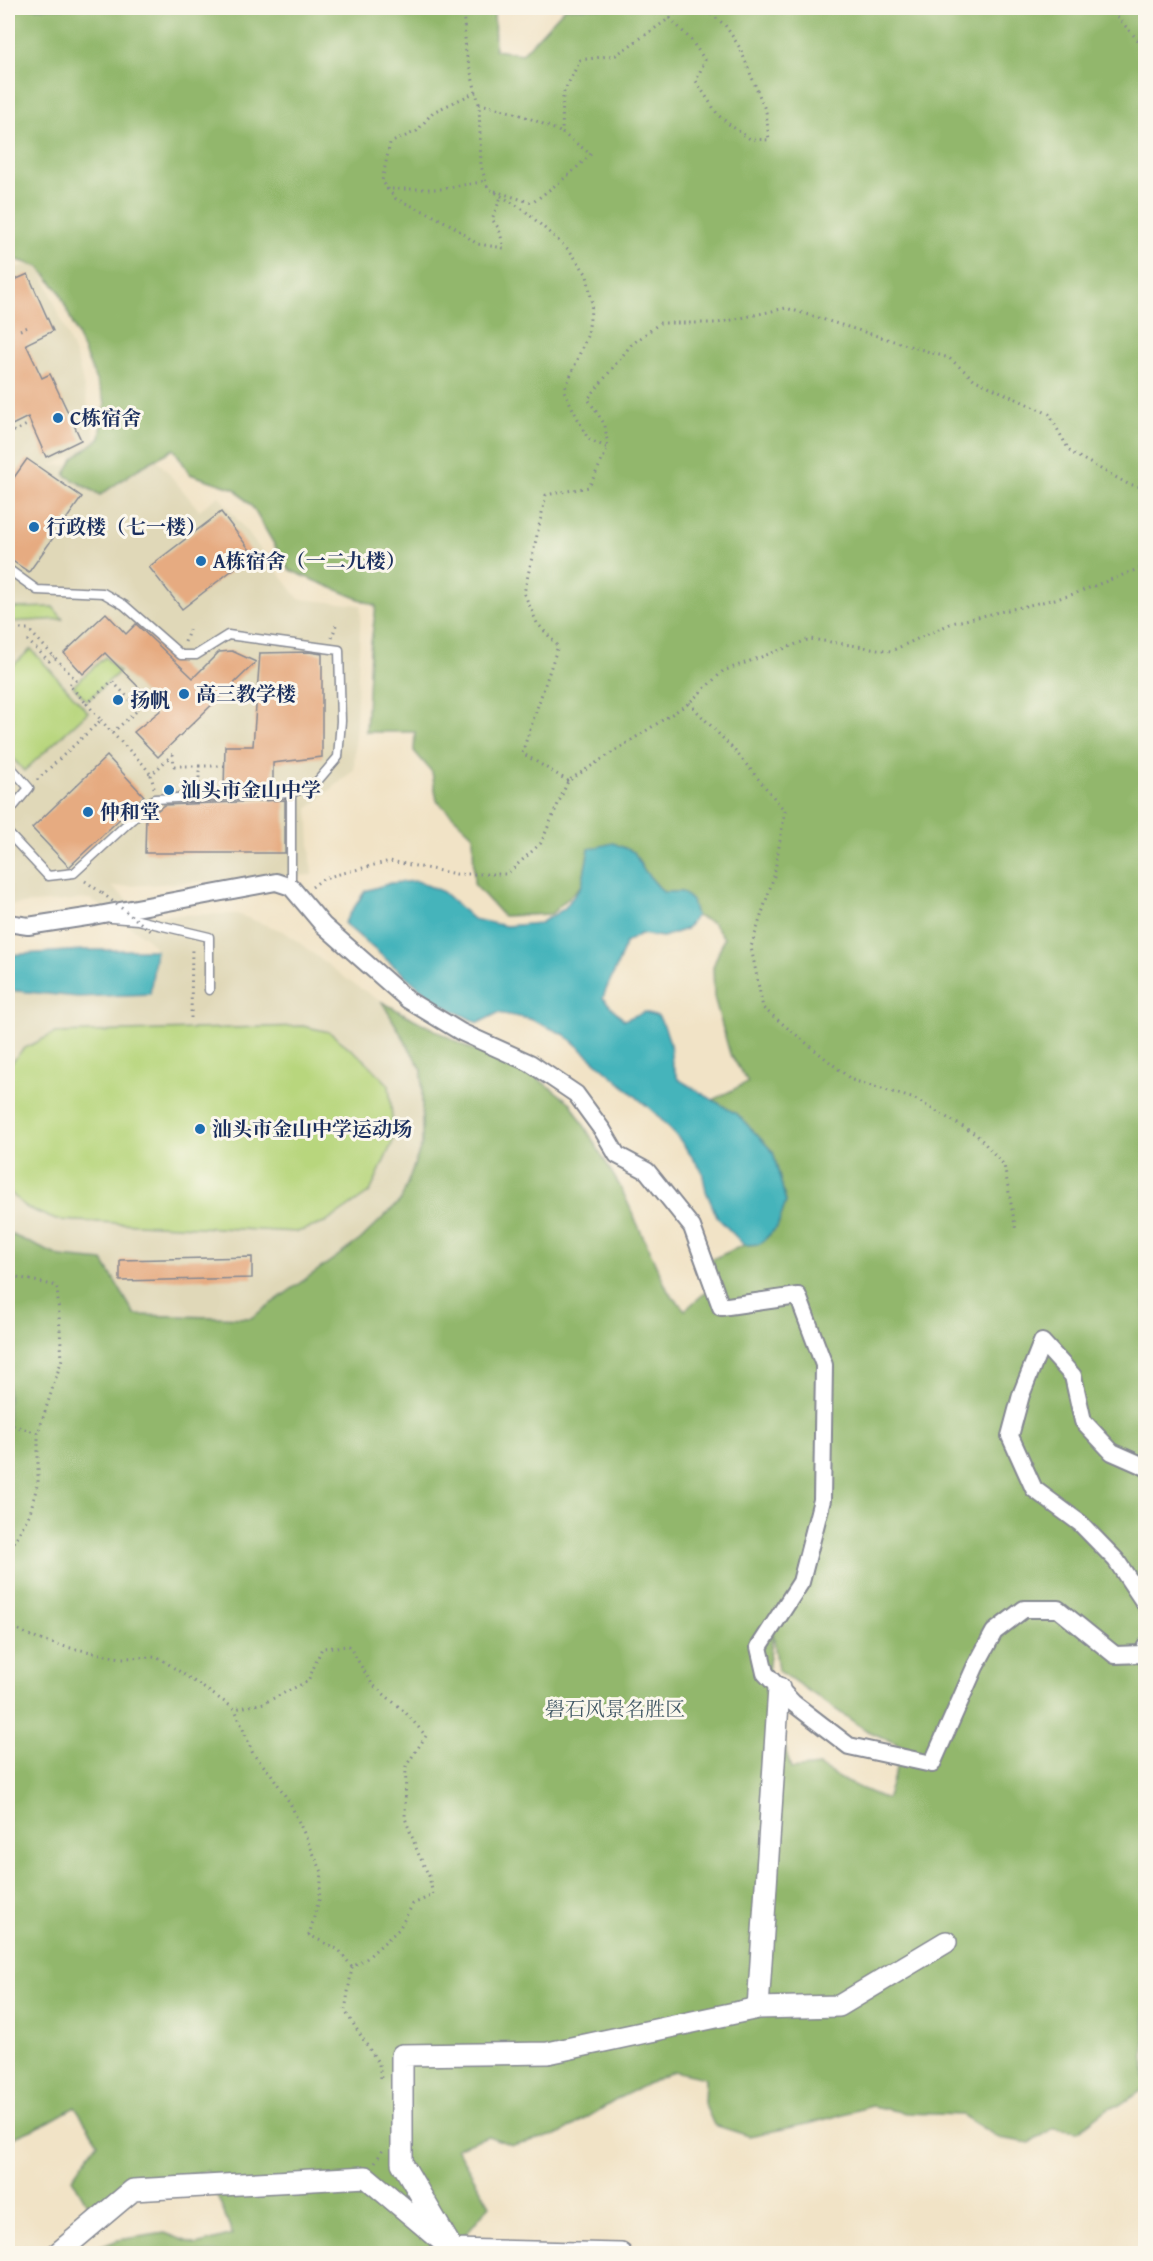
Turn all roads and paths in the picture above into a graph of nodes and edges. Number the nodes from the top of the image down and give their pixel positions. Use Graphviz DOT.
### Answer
graph roads {
  1 [pos="463,8"];
  2 [pos="682,8"];
  3 [pos="703,8"];
  4 [pos="1110,8"];
  5 [pos="670,18"];
  6 [pos="1146,49"];
  7 [pos="476,92"];
  8 [pos="479,104"];
  9 [pos="562,133"];
  10 [pos="486,182"];
  11 [pos="387,189"];
  12 [pos="488,189"];
  13 [pos="501,196"];
  14 [pos="28,327"];
  15 [pos="20,330"];
  16 [pos="29,424"];
  17 [pos="8,434"];
  18 [pos="608,448"];
  19 [pos="1146,488"];
  20 [pos="1146,566"];
  21 [pos="8,569"];
  22 [pos="8,629"];
  23 [pos="27,640"];
  24 [pos="54,657"];
  25 [pos="689,703"];
  26 [pos="87,704"];
  27 [pos="100,720"];
  28 [pos="112,733"];
  29 [pos="8,764"];
  30 [pos="199,766"];
  31 [pos="225,766"];
  32 [pos="151,775"];
  33 [pos="568,781"];
  34 [pos="29,788"];
  35 [pos="291,793"];
  36 [pos="199,797"];
  37 [pos="154,799"];
  38 [pos="8,813"];
  39 [pos="8,833"];
  40 [pos="74,873"];
  41 [pos="295,892"];
  42 [pos="93,916"];
  43 [pos="8,923"];
  44 [pos="161,934"];
  45 [pos="192,943"];
  46 [pos="209,990"];
  47 [pos="191,1018"];
  48 [pos="1016,1231"];
  49 [pos="8,1270"];
  50 [pos="8,1424"];
  51 [pos="38,1433"];
  52 [pos="1146,1467"];
  53 [pos="8,1553"];
  54 [pos="1146,1605"];
  55 [pos="8,1625"];
  56 [pos="1146,1646"];
  57 [pos="779,1688"];
  58 [pos="235,1709"];
  59 [pos="946,1942"];
  60 [pos="352,1967"];
  61 [pos="758,2008"];
  62 [pos="382,2085"];
  63 [pos="385,2147"];
  64 [pos="366,2177"];
  65 [pos="453,2250"];
  66 [pos="57,2253"];
  67 [pos="621,2253"];
  1 -- 7 [label="path"];
  2 -- 5 [label="path"];
  3 -- 5 [label="path"];
  4 -- 6 [label="path"];
  5 -- 9 [label="path"];
  7 -- 8 [label="path"];
  7 -- 11 [label="path"];
  8 -- 9 [label="path"];
  8 -- 10 [label="path"];
  9 -- 12 [label="path"];
  10 -- 11 [label="path"];
  10 -- 12 [label="path"];
  11 -- 13 [label="path"];
  12 -- 13 [label="path"];
  13 -- 18 [label="path"];
  14 -- 15 [label="path"];
  16 -- 17 [label="path"];
  18 -- 19 [label="path"];
  18 -- 33 [label="path"];
  20 -- 25 [label="path"];
  21 -- 35 [label="lane"];
  22 -- 24 [label="path"];
  23 -- 24 [label="path"];
  24 -- 26 [label="path"];
  25 -- 33 [label="path"];
  25 -- 48 [label="path"];
  26 -- 27 [label="path"];
  26 -- 28 [label="path"];
  27 -- 28 [label="path"];
  27 -- 34 [label="path"];
  28 -- 32 [label="path"];
  29 -- 34 [label="lane"];
  30 -- 31 [label="path"];
  30 -- 32 [label="path"];
  30 -- 36 [label="path"];
  32 -- 37 [label="path"];
  33 -- 41 [label="path"];
  34 -- 38 [label="lane"];
  35 -- 36 [label="lane"];
  35 -- 41 [label="lane"];
  36 -- 37 [label="lane"];
  37 -- 40 [label="lane"];
  39 -- 40 [label="lane"];
  40 -- 44 [label="path, bridge"];
  41 -- 42 [label="street"];
  41 -- 57 [label="street"];
  42 -- 43 [label="street"];
  42 -- 46 [label="lane"];
  45 -- 47 [label="path"];
  49 -- 51 [label="path"];
  50 -- 51 [label="path"];
  51 -- 53 [label="path"];
  52 -- 54 [label="street"];
  55 -- 58 [label="path"];
  56 -- 57 [label="street"];
  57 -- 61 [label="street"];
  58 -- 60 [label="path"];
  58 -- 60 [label="path"];
  59 -- 61 [label="street"];
  60 -- 62 [label="path"];
  61 -- 65 [label="street"];
  63 -- 64 [label="path"];
  64 -- 65 [label="street"];
  64 -- 66 [label="street"];
  65 -- 67 [label="street"];
}
